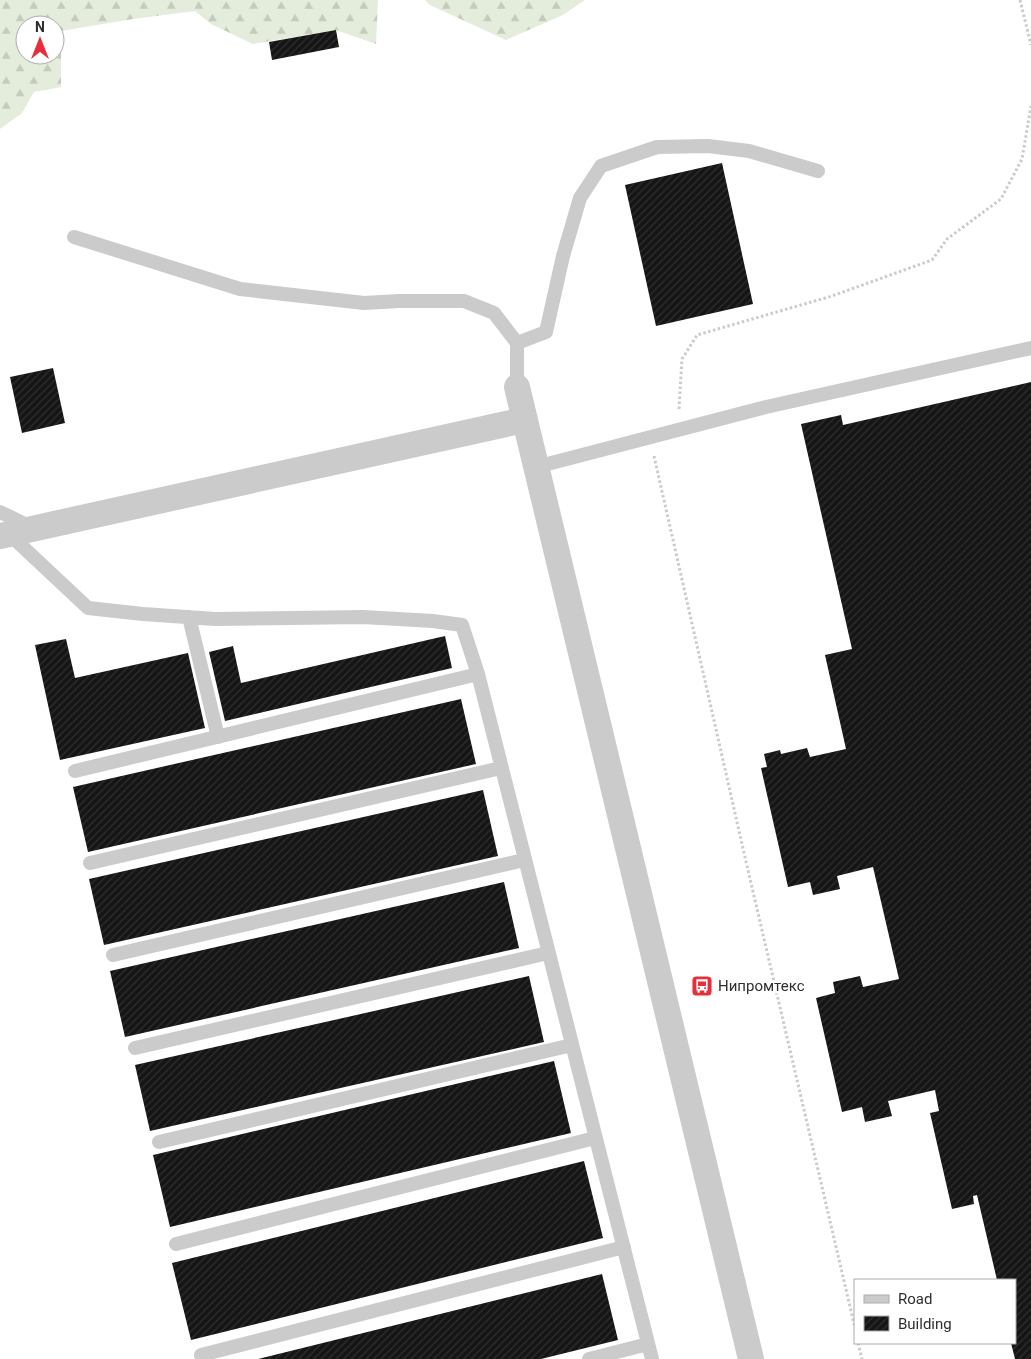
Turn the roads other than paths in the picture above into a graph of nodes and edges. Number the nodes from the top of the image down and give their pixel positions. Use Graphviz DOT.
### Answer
graph roads {
  1 [pos="818,171"];
  2 [pos="74,236"];
  3 [pos="517,344"];
  4 [pos="1031,348"];
  5 [pos="516,387"];
  6 [pos="524,420"];
  7 [pos="536,467"];
  8 [pos="3,528"];
  9 [pos="188,617"];
  10 [pos="478,674"];
  11 [pos="218,737"];
  12 [pos="501,768"];
  13 [pos="75,771"];
  14 [pos="524,860"];
  15 [pos="90,863"];
  16 [pos="548,953"];
  17 [pos="113,955"];
  18 [pos="572,1045"];
  19 [pos="135,1048"];
  20 [pos="596,1138"];
  21 [pos="159,1142"];
  22 [pos="176,1244"];
  23 [pos="624,1247"];
  24 [pos="648,1344"];
  25 [pos="201,1355"];
  26 [pos="589,1359"];
  27 [pos="652,1359"];
  28 [pos="751,1359"];
  1 -- 3 [label="lane"];
  2 -- 3 [label="lane"];
  3 -- 5 [label="lane"];
  4 -- 7 [label="lane"];
  5 -- 6 [label="street"];
  6 -- 7 [label="street"];
  6 -- 8 [label="street"];
  7 -- 28 [label="street"];
  8 -- 9 [label="lane"];
  9 -- 10 [label="lane"];
  9 -- 11 [label="lane"];
  10 -- 11 [label="lane"];
  10 -- 12 [label="lane"];
  11 -- 13 [label="lane"];
  12 -- 14 [label="lane"];
  12 -- 15 [label="lane"];
  14 -- 16 [label="lane"];
  14 -- 17 [label="lane"];
  16 -- 18 [label="lane"];
  16 -- 19 [label="lane"];
  18 -- 20 [label="lane"];
  18 -- 21 [label="lane"];
  20 -- 22 [label="lane"];
  20 -- 23 [label="lane"];
  23 -- 24 [label="lane"];
  23 -- 25 [label="lane"];
  24 -- 26 [label="lane"];
  24 -- 27 [label="lane"];
}
